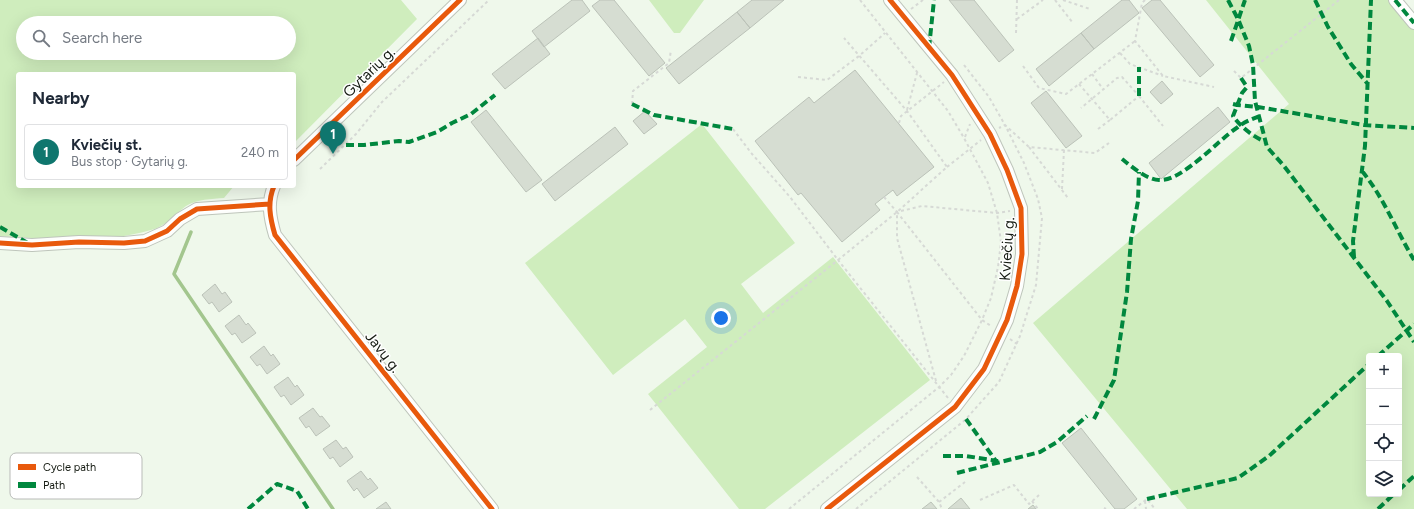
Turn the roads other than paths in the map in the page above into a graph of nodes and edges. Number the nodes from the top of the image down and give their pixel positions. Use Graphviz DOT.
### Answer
graph roads {
  1 [pos="460,0"];
  2 [pos="890,0"];
  3 [pos="1395,0"];
  4 [pos="1414,23"];
  5 [pos="296,158"];
  6 [pos="274,188"];
  7 [pos="270,204"];
  8 [pos="0,243"];
  9 [pos="492,509"];
  10 [pos="827,509"];
  1 -- 5 [label="street, Gytarių g."];
  2 -- 10 [label="street, Kviečių g."];
  3 -- 4 [label="street"];
  6 -- 7 [label="street"];
  7 -- 8 [label="street"];
  7 -- 9 [label="street, Javų g."];
}
